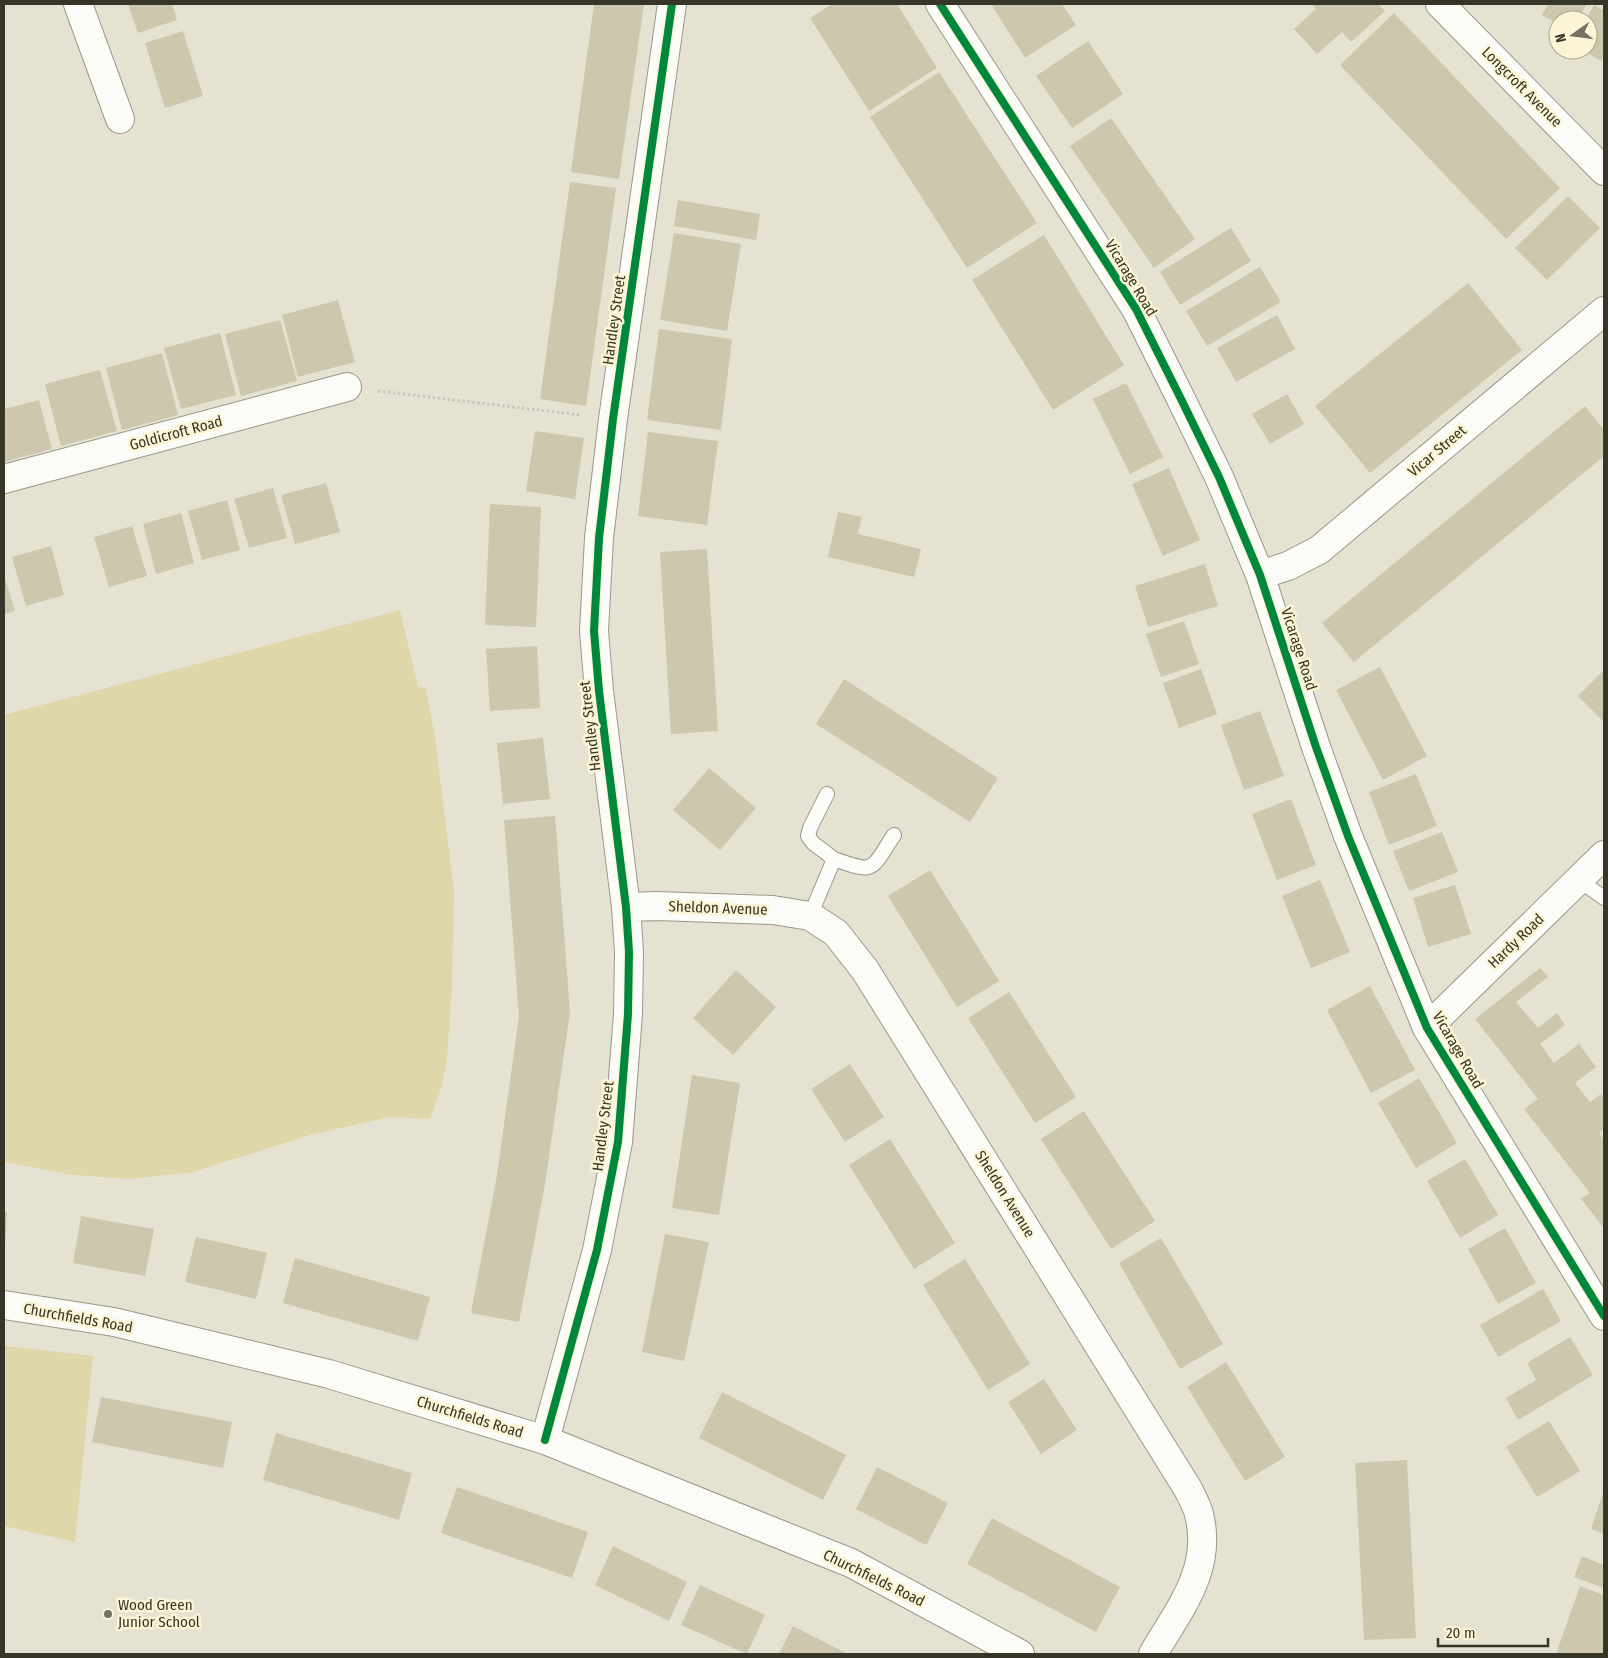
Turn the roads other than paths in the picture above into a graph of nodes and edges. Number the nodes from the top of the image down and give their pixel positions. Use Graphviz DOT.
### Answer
graph roads {
  1 [pos="78,4"];
  2 [pos="672,4"];
  3 [pos="940,4"];
  4 [pos="1440,4"];
  5 [pos="120,120"];
  6 [pos="1604,171"];
  7 [pos="1604,311"];
  8 [pos="348,387"];
  9 [pos="4,479"];
  10 [pos="1260,575"];
  11 [pos="827,794"];
  12 [pos="894,835"];
  13 [pos="1604,855"];
  14 [pos="834,859"];
  15 [pos="1579,880"];
  16 [pos="1604,898"];
  17 [pos="626,907"];
  18 [pos="810,916"];
  19 [pos="1427,1028"];
  20 [pos="4,1305"];
  21 [pos="1604,1316"];
  22 [pos="545,1440"];
  23 [pos="1020,1654"];
  24 [pos="1153,1654"];
  1 -- 5 [label="street"];
  2 -- 17 [label="street, Handley Street"];
  3 -- 10 [label="street, Vicarage Road"];
  4 -- 6 [label="street, Longcroft Avenue"];
  7 -- 10 [label="street, Vicar Street"];
  8 -- 9 [label="street, Goldicroft Road"];
  10 -- 19 [label="street, Vicarage Road"];
  11 -- 14 [label="lane"];
  12 -- 14 [label="lane"];
  13 -- 15 [label="street, Hardy Road"];
  14 -- 18 [label="lane"];
  15 -- 16 [label="lane"];
  15 -- 19 [label="street, Hardy Road"];
  17 -- 18 [label="street, Sheldon Avenue"];
  17 -- 22 [label="street, Handley Street"];
  18 -- 24 [label="street, Sheldon Avenue"];
  19 -- 21 [label="street, Vicarage Road"];
  20 -- 22 [label="street, Churchfields Road"];
  22 -- 23 [label="street, Churchfields Road"];
}
